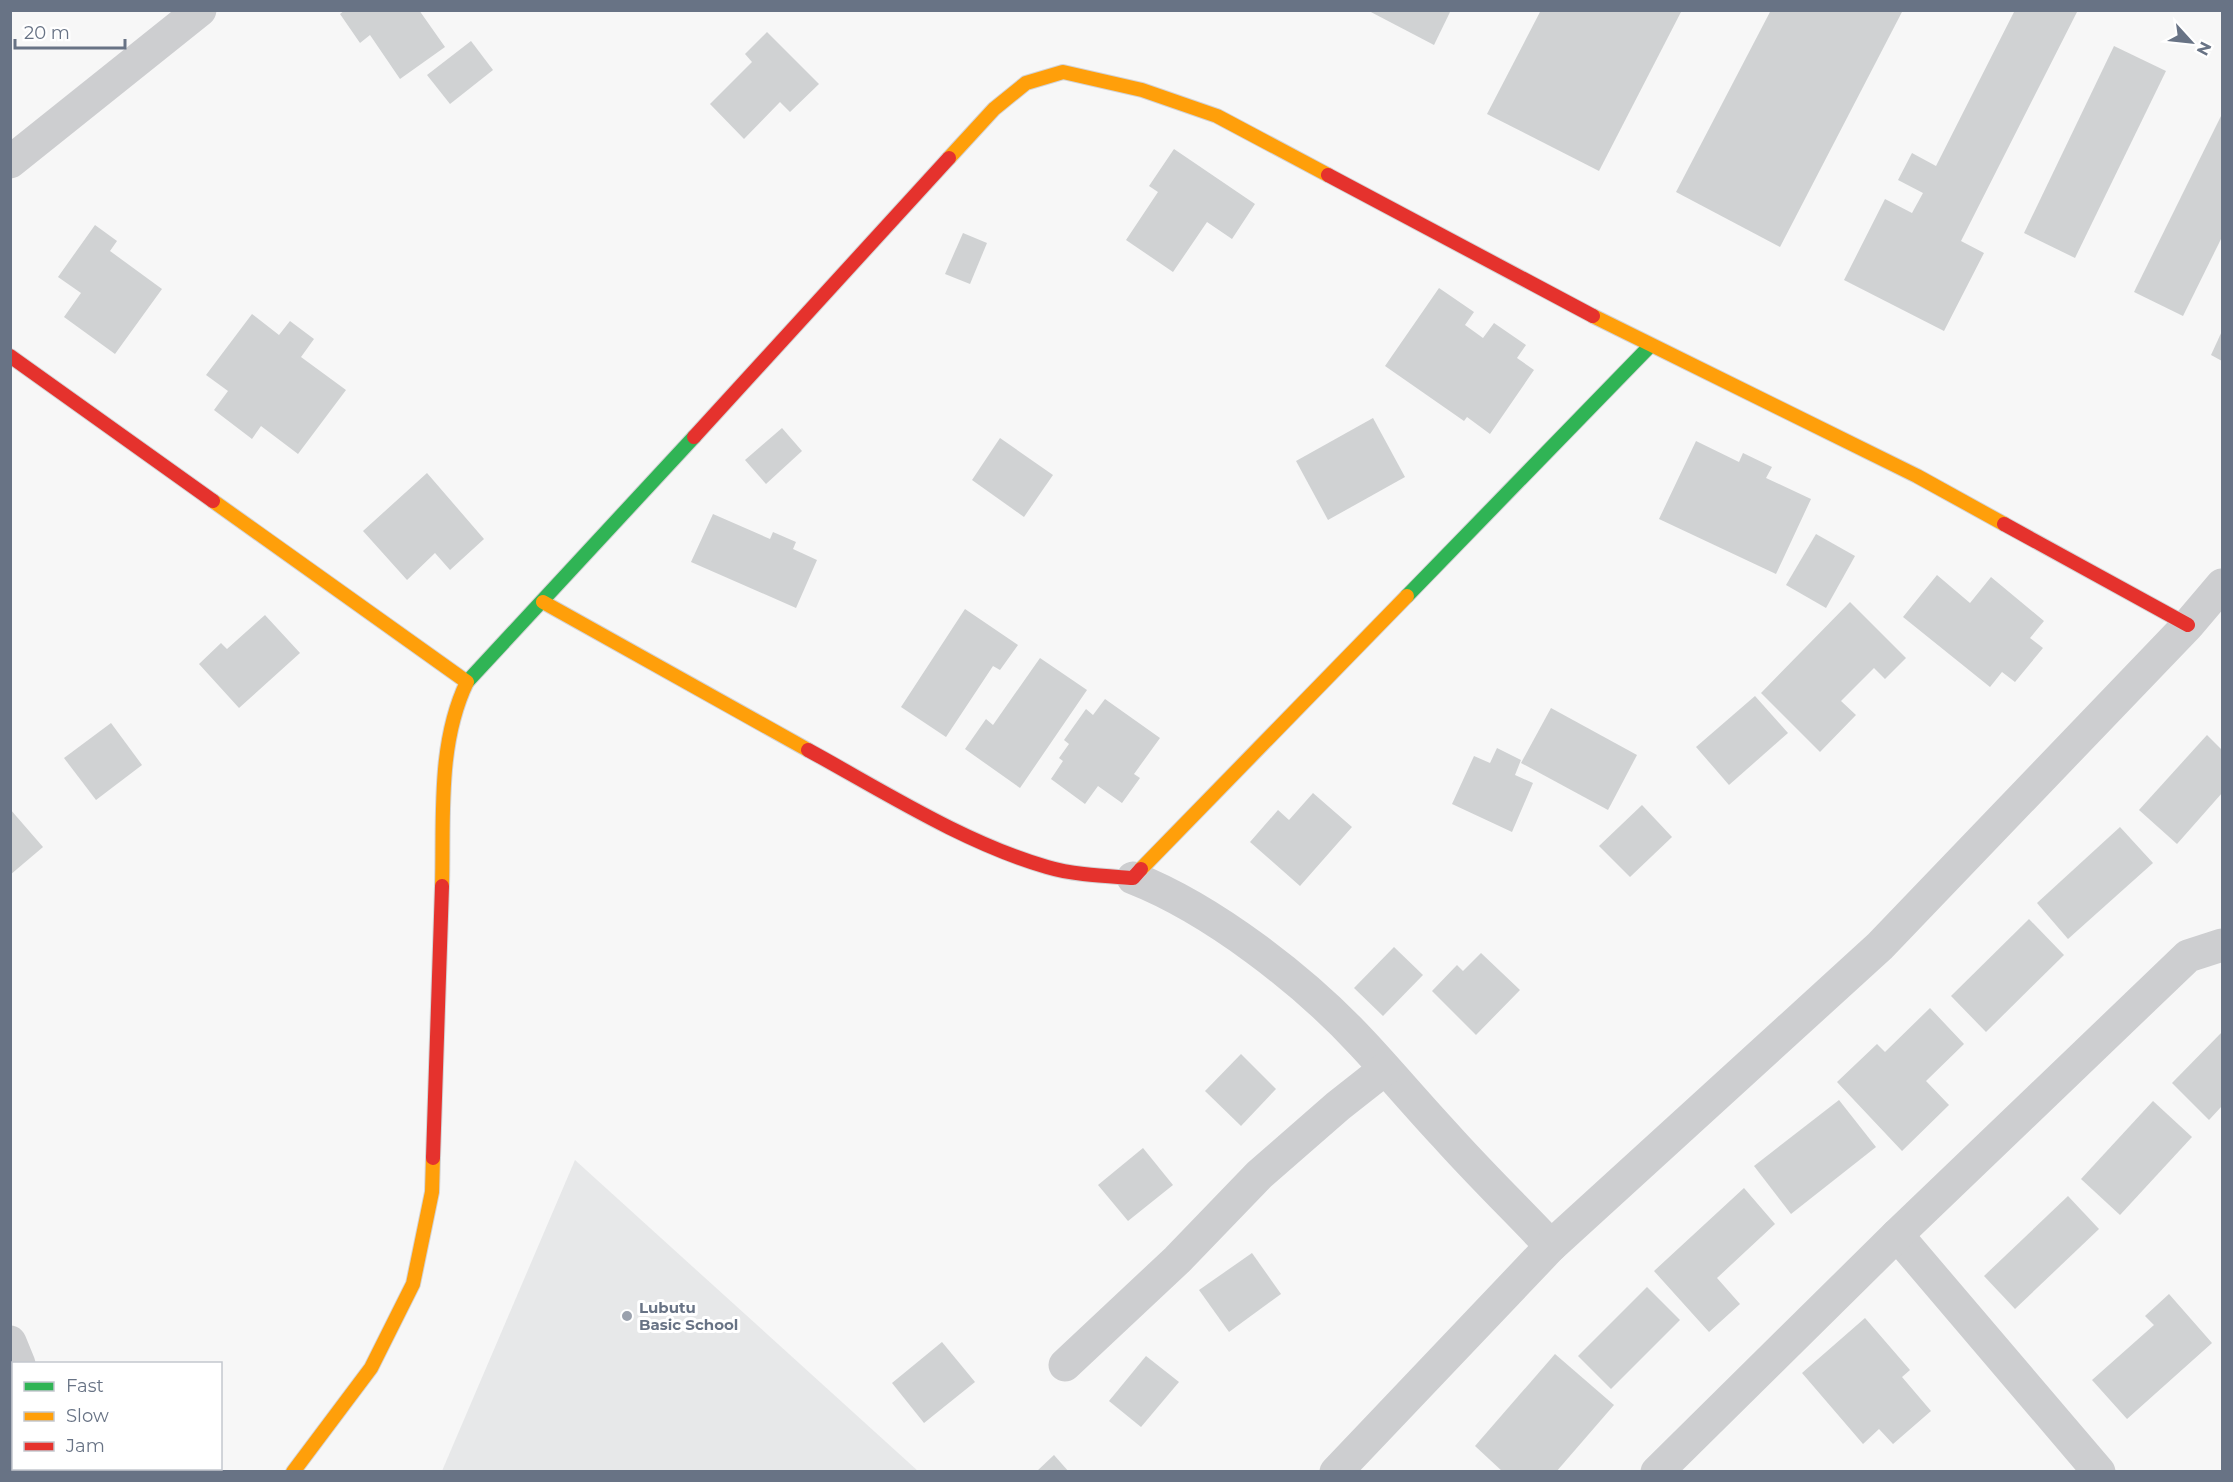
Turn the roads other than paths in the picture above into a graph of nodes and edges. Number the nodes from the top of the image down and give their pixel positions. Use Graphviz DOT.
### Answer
graph roads {
  1 [pos="200,10"];
  2 [pos="10,162"];
  3 [pos="1650,346"];
  4 [pos="10,356"];
  5 [pos="2223,585"];
  6 [pos="543,602"];
  7 [pos="2188,625"];
  8 [pos="467,682"];
  9 [pos="1133,878"];
  10 [pos="2223,945"];
  11 [pos="1385,1069"];
  12 [pos="1897,1234"];
  13 [pos="1551,1246"];
  14 [pos="10,1342"];
  15 [pos="18,1362"];
  16 [pos="1065,1365"];
  17 [pos="293,1472"];
  18 [pos="1336,1472"];
  19 [pos="1657,1472"];
  20 [pos="2099,1472"];
  1 -- 2 [label="street"];
  3 -- 6 [label="street"];
  3 -- 7 [label="street"];
  3 -- 9 [label="street"];
  4 -- 8 [label="street"];
  5 -- 7 [label="street"];
  6 -- 8 [label="street"];
  6 -- 9 [label="street"];
  7 -- 13 [label="street"];
  8 -- 17 [label="street"];
  9 -- 11 [label="street"];
  10 -- 12 [label="street"];
  11 -- 13 [label="street"];
  11 -- 16 [label="street"];
  12 -- 19 [label="street"];
  12 -- 20 [label="street"];
  13 -- 18 [label="street"];
  14 -- 15 [label="street"];
}
